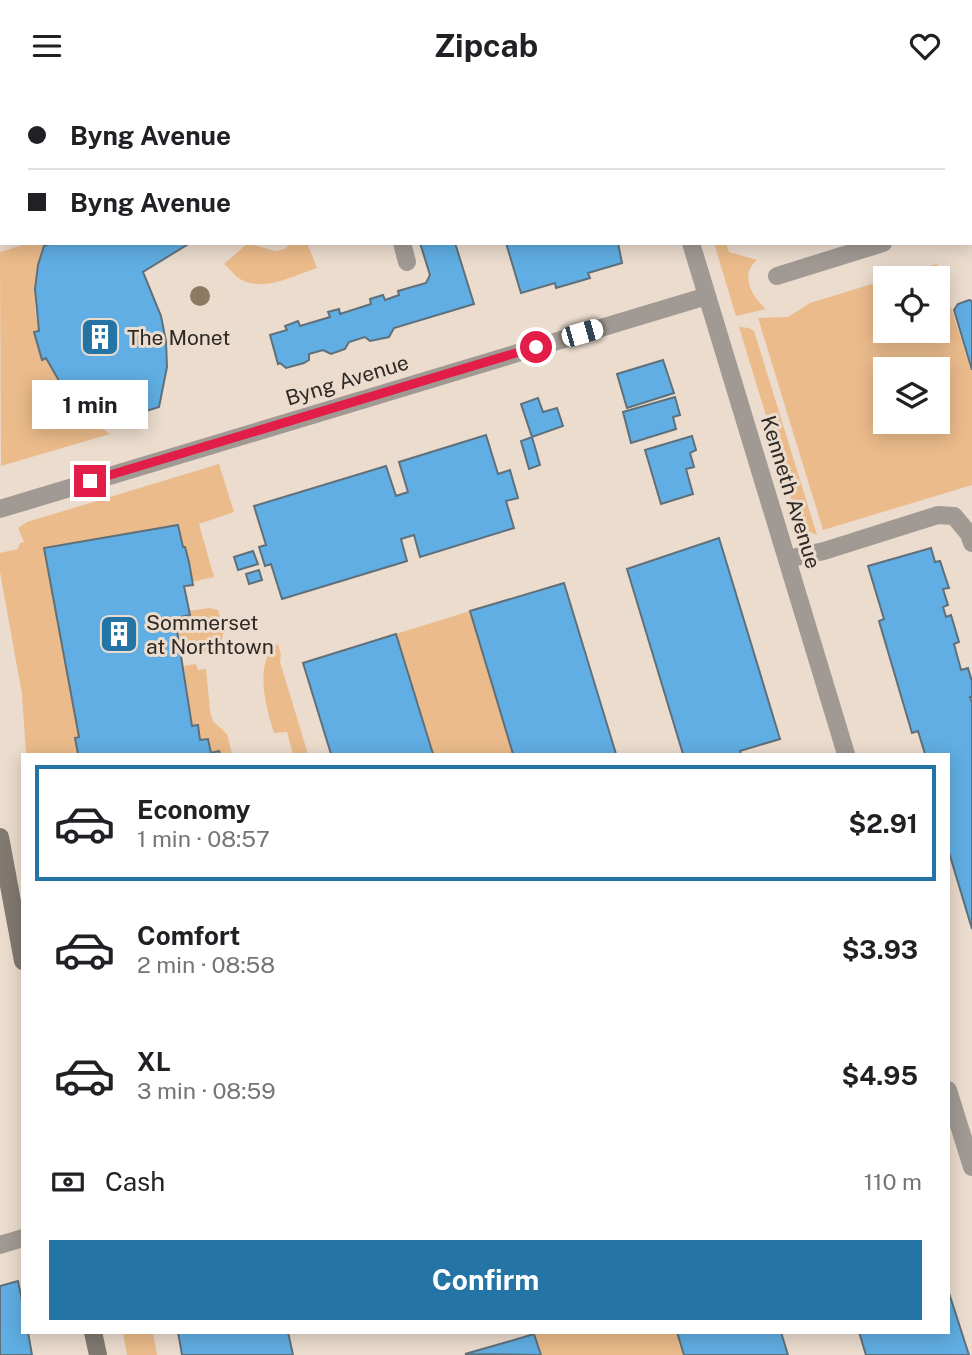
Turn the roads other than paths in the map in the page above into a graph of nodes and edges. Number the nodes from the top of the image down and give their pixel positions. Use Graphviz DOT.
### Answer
graph roads {
  1 [pos="402,245"];
  2 [pos="692,245"];
  3 [pos="877,245"];
  4 [pos="407,262"];
  5 [pos="777,276"];
  6 [pos="707,296"];
  7 [pos="0,509"];
  8 [pos="972,543"];
  9 [pos="787,559"];
  10 [pos="846,753"];
  11 [pos="0,837"];
  12 [pos="21,950"];
  13 [pos="950,1096"];
  14 [pos="972,1167"];
  15 [pos="21,1239"];
  16 [pos="0,1245"];
  17 [pos="93,1334"];
  18 [pos="98,1355"];
  1 -- 4 [label="street"];
  2 -- 6 [label="street, Kenneth Avenue"];
  3 -- 5 [label="street"];
  6 -- 7 [label="street, Byng Avenue"];
  6 -- 9 [label="street, Kenneth Avenue"];
  8 -- 9 [label="street"];
  9 -- 10 [label="street, Kenneth Avenue"];
  11 -- 12 [label="street"];
  13 -- 14 [label="street"];
  15 -- 16 [label="street"];
  17 -- 18 [label="street"];
}
